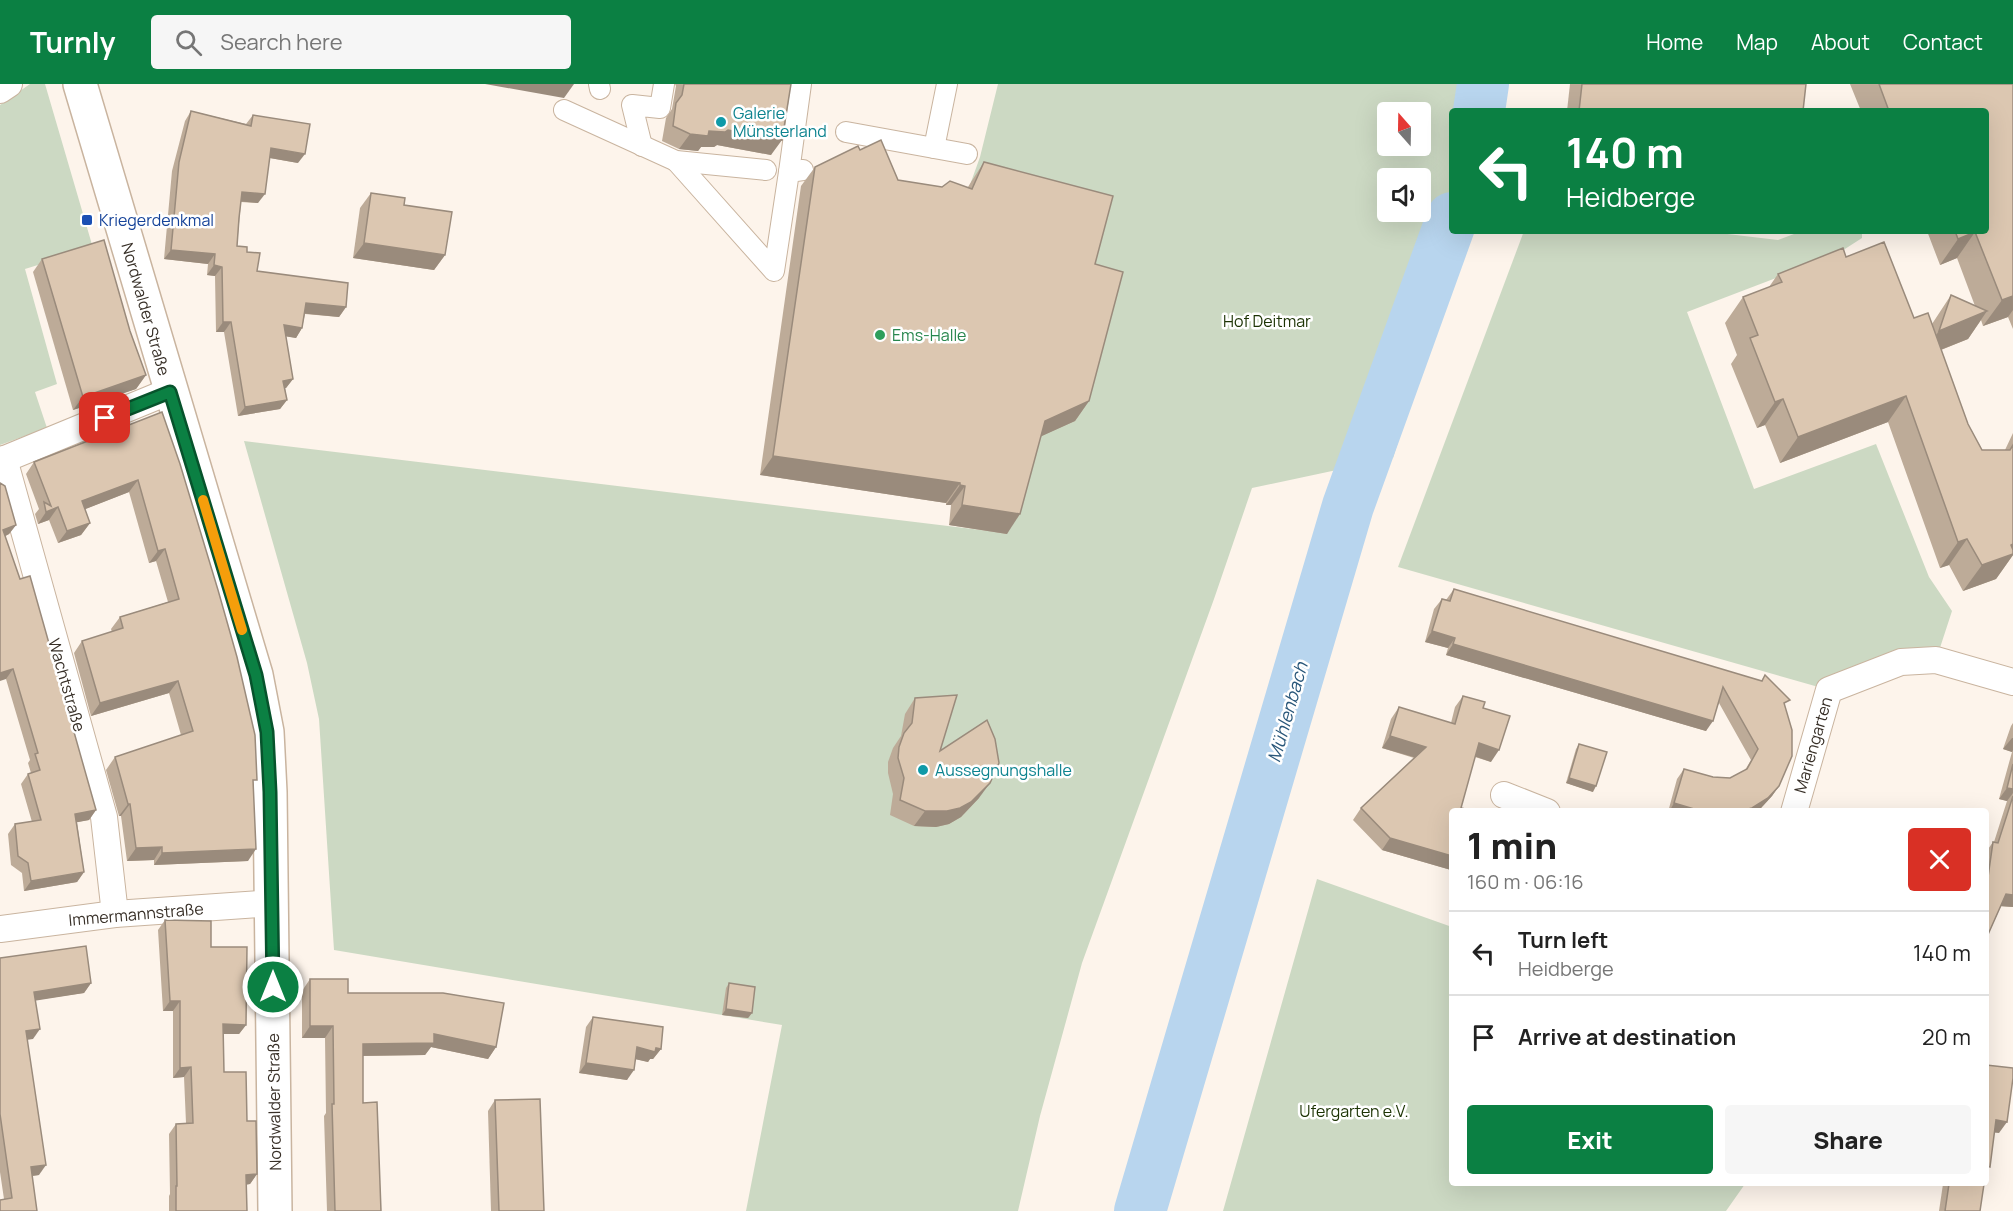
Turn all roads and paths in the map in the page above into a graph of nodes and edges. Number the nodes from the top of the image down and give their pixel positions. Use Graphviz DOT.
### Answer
graph roads {
  1 [pos="9,84"];
  2 [pos="80,84"];
  3 [pos="664,84"];
  4 [pos="801,84"];
  5 [pos="947,84"];
  6 [pos="0,90"];
  7 [pos="564,110"];
  8 [pos="846,132"];
  9 [pos="642,146"];
  10 [pos="934,148"];
  11 [pos="967,154"];
  12 [pos="676,161"];
  13 [pos="766,170"];
  14 [pos="170,392"];
  15 [pos="2,460"];
  16 [pos="2013,682"];
  17 [pos="1504,795"];
  18 [pos="1537,808"];
  19 [pos="1795,808"];
  20 [pos="273,903"];
  21 [pos="116,914"];
  22 [pos="0,929"];
  23 [pos="275,1211"];
  1 -- 6 [label="street"];
  2 -- 14 [label="main road, Nordwalder Straße"];
  3 -- 9 [label="street"];
  4 -- 12 [label="street"];
  5 -- 10 [label="street"];
  7 -- 9 [label="street"];
  8 -- 10 [label="street"];
  9 -- 12 [label="street"];
  10 -- 11 [label="street"];
  12 -- 13 [label="street"];
  14 -- 15 [label="street"];
  14 -- 20 [label="main road, Nordwalder Straße"];
  15 -- 21 [label="street, Wachtstraße"];
  16 -- 19 [label="street, Mariengarten"];
  17 -- 18 [label="street"];
  20 -- 21 [label="street, Immermannstraße"];
  20 -- 23 [label="main road, Nordwalder Straße"];
  21 -- 22 [label="street, Immermannstraße"];
}
